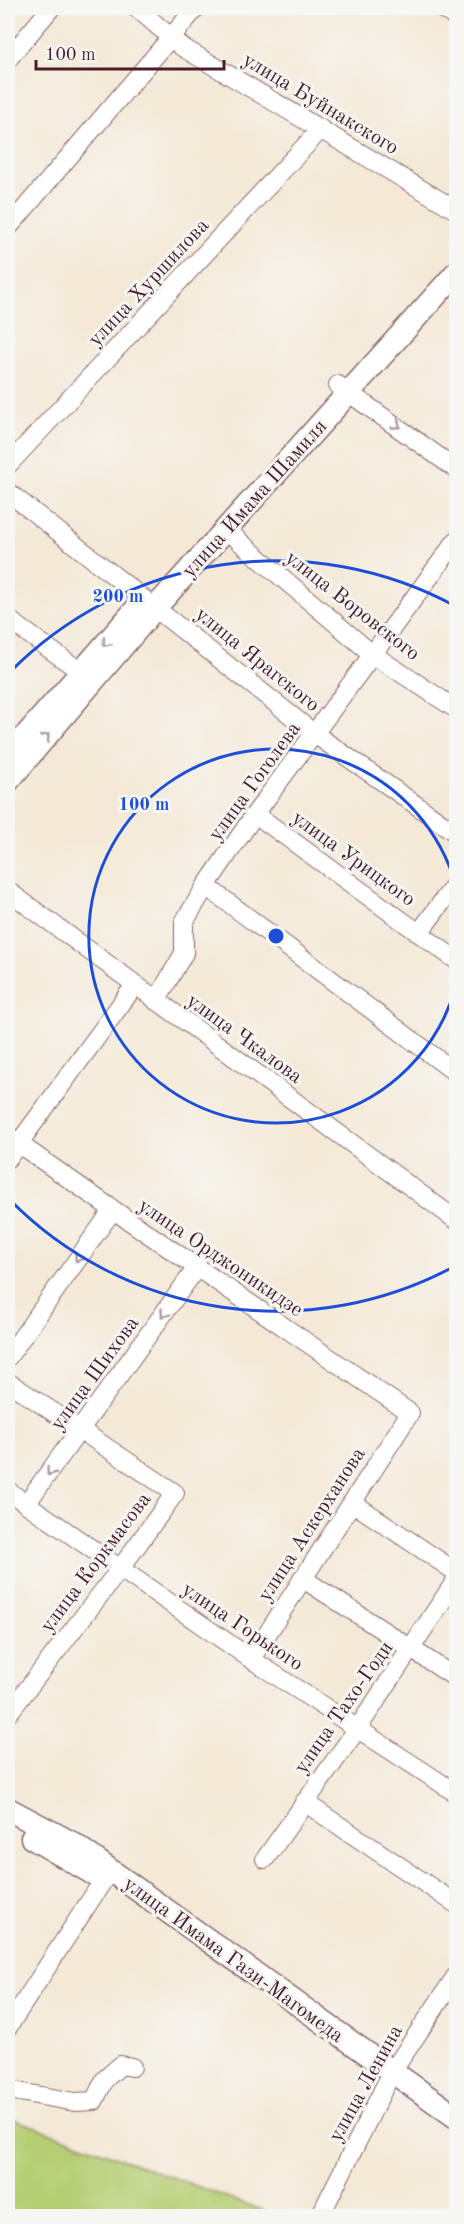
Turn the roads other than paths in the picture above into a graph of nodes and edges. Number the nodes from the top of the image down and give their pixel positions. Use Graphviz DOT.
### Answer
graph roads {
  1 [pos="51,8"];
  2 [pos="137,8"];
  3 [pos="196,8"];
  4 [pos="441,8"];
  5 [pos="456,16"];
  6 [pos="171,37"];
  7 [pos="8,58"];
  8 [pos="321,129"];
  9 [pos="456,210"];
  10 [pos="8,228"];
  11 [pos="456,258"];
  12 [pos="456,273"];
  13 [pos="344,388"];
  14 [pos="8,465"];
  15 [pos="456,469"];
  16 [pos="8,492"];
  17 [pos="226,530"];
  18 [pos="456,542"];
  19 [pos="150,604"];
  20 [pos="8,619"];
  21 [pos="372,654"];
  22 [pos="82,670"];
  23 [pos="456,709"];
  24 [pos="316,735"];
  25 [pos="8,756"];
  26 [pos="8,781"];
  27 [pos="255,814"];
  28 [pos="456,833"];
  29 [pos="456,883"];
  30 [pos="206,886"];
  31 [pos="8,891"];
  32 [pos="419,933"];
  33 [pos="456,960"];
  34 [pos="135,985"];
  35 [pos="156,1001"];
  36 [pos="456,1073"];
  37 [pos="11,1146"];
  38 [pos="111,1211"];
  39 [pos="456,1220"];
  40 [pos="198,1266"];
  41 [pos="8,1357"];
  42 [pos="8,1382"];
  43 [pos="410,1413"];
  44 [pos="81,1431"];
  45 [pos="8,1491"];
  46 [pos="353,1503"];
  47 [pos="26,1504"];
  48 [pos="120,1569"];
  49 [pos="456,1572"];
  50 [pos="302,1578"];
  51 [pos="456,1580"];
  52 [pos="412,1647"];
  53 [pos="251,1659"];
  54 [pos="456,1678"];
  55 [pos="8,1714"];
  56 [pos="358,1728"];
  57 [pos="454,1786"];
  58 [pos="304,1802"];
  59 [pos="8,1809"];
  60 [pos="8,1824"];
  61 [pos="265,1859"];
  62 [pos="107,1875"];
  63 [pos="456,1904"];
  64 [pos="456,1976"];
  65 [pos="8,2027"];
  66 [pos="132,2067"];
  67 [pos="390,2076"];
  68 [pos="8,2090"];
  69 [pos="456,2117"];
  70 [pos="456,2129"];
  71 [pos="320,2217"];
  1 -- 7 [label="street"];
  2 -- 6 [label="street, улица Буйнакского"];
  3 -- 6 [label="street"];
  4 -- 5 [label="street"];
  6 -- 8 [label="street, улица Буйнакского"];
  6 -- 10 [label="street"];
  8 -- 9 [label="street, улица Буйнакского"];
  8 -- 14 [label="street, улица Хуршилова"];
  11 -- 13 [label="main road, улица Имама Шамиля"];
  12 -- 13 [label="main road, улица Имама Шамиля"];
  13 -- 15 [label="street, one-way"];
  13 -- 17 [label="main road, улица Имама Шамиля"];
  13 -- 19 [label="main road, улица Имама Шамиля"];
  16 -- 19 [label="street, улица Ярагского"];
  17 -- 19 [label="main road, улица Имама Шамиля"];
  17 -- 21 [label="street, улица Воровского"];
  18 -- 21 [label="street, улица Гоголева"];
  19 -- 22 [label="main road, улица Имама Шамиля, one-way"];
  19 -- 24 [label="street, улица Ярагского"];
  26 -- 19 [label="main road, улица Имама Шамиля, one-way"];
  20 -- 22 [label="street"];
  21 -- 23 [label="street, улица Воровского"];
  21 -- 24 [label="street, улица Гоголева"];
  22 -- 25 [label="main road, улица Имама Шамиля"];
  24 -- 27 [label="street, улица Гоголева"];
  24 -- 28 [label="street, улица Ярагского"];
  27 -- 30 [label="street, улица Гоголева"];
  27 -- 32 [label="street, улица Урицкого"];
  29 -- 32 [label="street"];
  30 -- 35 [label="street, улица Гоголева"];
  30 -- 36 [label="street"];
  31 -- 34 [label="street, улица Чкалова"];
  32 -- 33 [label="street, улица Урицкого"];
  34 -- 35 [label="street, улица Чкалова"];
  34 -- 37 [label="street"];
  35 -- 39 [label="street, улица Чкалова"];
  37 -- 38 [label="street, улица Орджоникидзе"];
  38 -- 40 [label="street, улица Орджоникидзе"];
  38 -- 41 [label="street, one-way"];
  40 -- 43 [label="street, улица Орджоникидзе"];
  40 -- 44 [label="street, улица Шихова, one-way"];
  42 -- 44 [label="street"];
  43 -- 46 [label="street, улица Аскерханова"];
  44 -- 47 [label="street, улица Шихова, one-way"];
  44 -- 48 [label="street, улица Коркмасова"];
  45 -- 47 [label="street, улица Горького"];
  46 -- 49 [label="street"];
  46 -- 50 [label="street, улица Аскерханова"];
  47 -- 48 [label="street, улица Горького"];
  48 -- 53 [label="street, улица Горького"];
  48 -- 55 [label="street, улица Коркмасова"];
  50 -- 52 [label="street"];
  50 -- 53 [label="street, улица Аскерханова"];
  51 -- 52 [label="street, улица Тахо-Годи"];
  52 -- 54 [label="street"];
  52 -- 56 [label="street, улица Тахо-Годи"];
  53 -- 56 [label="street, улица Горького"];
  56 -- 57 [label="street, улица Горького"];
  56 -- 58 [label="street, улица Тахо-Годи"];
  58 -- 61 [label="street, улица Тахо-Годи"];
  58 -- 63 [label="street"];
  59 -- 62 [label="main road, улица Имама Гази-Магомеда"];
  60 -- 62 [label="main road"];
  62 -- 65 [label="street"];
  62 -- 67 [label="main road"];
  64 -- 67 [label="street, улица Ленина"];
  66 -- 68 [label="street"];
  67 -- 69 [label="main road"];
  67 -- 70 [label="main road"];
  67 -- 71 [label="street, улица Ленина"];
}
